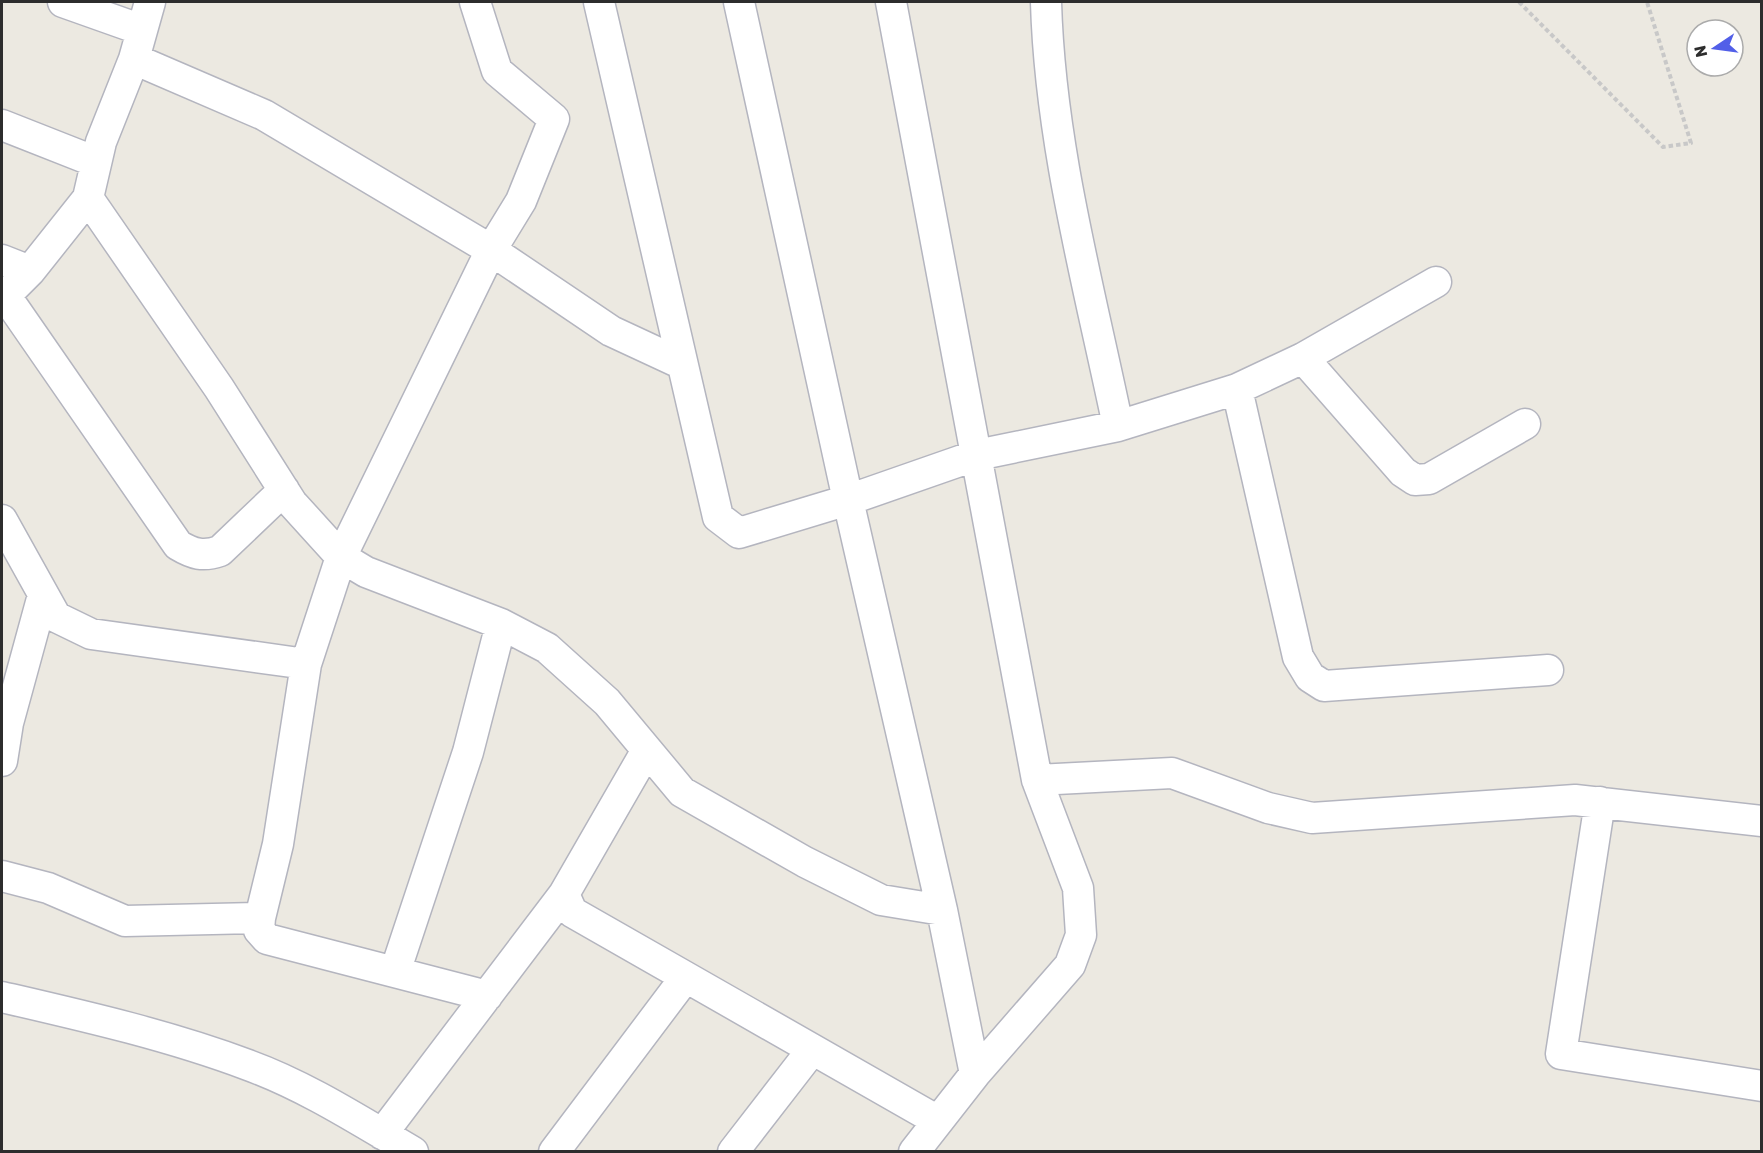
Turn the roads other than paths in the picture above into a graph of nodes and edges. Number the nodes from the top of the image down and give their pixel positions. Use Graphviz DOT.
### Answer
graph roads {
  1 [pos="63,2"];
  2 [pos="150,2"];
  3 [pos="475,2"];
  4 [pos="599,2"];
  5 [pos="739,2"];
  6 [pos="891,2"];
  7 [pos="1047,2"];
  8 [pos="142,30"];
  9 [pos="134,59"];
  10 [pos="2,125"];
  11 [pos="96,162"];
  12 [pos="88,198"];
  13 [pos="492,250"];
  14 [pos="2,260"];
  15 [pos="30,271"];
  16 [pos="1436,282"];
  17 [pos="3,297"];
  18 [pos="1303,358"];
  19 [pos="682,364"];
  20 [pos="1237,389"];
  21 [pos="1525,424"];
  22 [pos="1118,426"];
  23 [pos="976,455"];
  24 [pos="284,490"];
  25 [pos="848,500"];
  26 [pos="2,520"];
  27 [pos="341,557"];
  28 [pos="43,595"];
  29 [pos="501,624"];
  30 [pos="306,664"];
  31 [pos="1548,670"];
  32 [pos="647,750"];
  33 [pos="2,761"];
  34 [pos="1037,780"];
  35 [pos="1600,802"];
  36 [pos="1761,821"];
  37 [pos="2,876"];
  38 [pos="564,894"];
  39 [pos="942,910"];
  40 [pos="260,918"];
  41 [pos="395,972"];
  42 [pos="685,978"];
  43 [pos="487,996"];
  44 [pos="2,997"];
  45 [pos="812,1050"];
  46 [pos="975,1074"];
  47 [pos="1761,1086"];
  48 [pos="938,1121"];
  49 [pos="382,1134"];
  50 [pos="413,1152"];
  51 [pos="554,1152"];
  52 [pos="733,1152"];
  53 [pos="914,1152"];
  1 -- 8 [label="street"];
  2 -- 8 [label="street"];
  3 -- 13 [label="street"];
  4 -- 19 [label="street"];
  5 -- 25 [label="street"];
  6 -- 23 [label="street"];
  7 -- 22 [label="street"];
  8 -- 9 [label="street"];
  9 -- 11 [label="street"];
  9 -- 13 [label="street"];
  10 -- 11 [label="street"];
  11 -- 12 [label="street"];
  12 -- 15 [label="street"];
  12 -- 24 [label="street"];
  13 -- 19 [label="street"];
  13 -- 27 [label="street"];
  14 -- 15 [label="street"];
  15 -- 17 [label="street"];
  16 -- 18 [label="street"];
  17 -- 24 [label="street"];
  18 -- 20 [label="street"];
  18 -- 21 [label="street"];
  19 -- 25 [label="street"];
  20 -- 22 [label="street"];
  20 -- 31 [label="street"];
  22 -- 23 [label="street"];
  23 -- 25 [label="street"];
  23 -- 34 [label="street"];
  24 -- 27 [label="street"];
  25 -- 39 [label="street"];
  26 -- 28 [label="street"];
  27 -- 29 [label="street"];
  27 -- 30 [label="street"];
  28 -- 30 [label="street"];
  28 -- 33 [label="street"];
  29 -- 32 [label="street"];
  29 -- 41 [label="street"];
  30 -- 40 [label="street"];
  32 -- 38 [label="street"];
  32 -- 39 [label="street"];
  34 -- 35 [label="street"];
  34 -- 46 [label="street"];
  35 -- 36 [label="street"];
  35 -- 47 [label="street"];
  37 -- 40 [label="street"];
  38 -- 42 [label="street"];
  38 -- 43 [label="street"];
  39 -- 46 [label="street"];
  40 -- 41 [label="street"];
  41 -- 43 [label="street"];
  42 -- 45 [label="street"];
  42 -- 51 [label="street"];
  43 -- 49 [label="street"];
  44 -- 49 [label="street"];
  45 -- 48 [label="street"];
  45 -- 52 [label="street"];
  46 -- 48 [label="street"];
  48 -- 53 [label="street"];
  49 -- 50 [label="street"];
}
